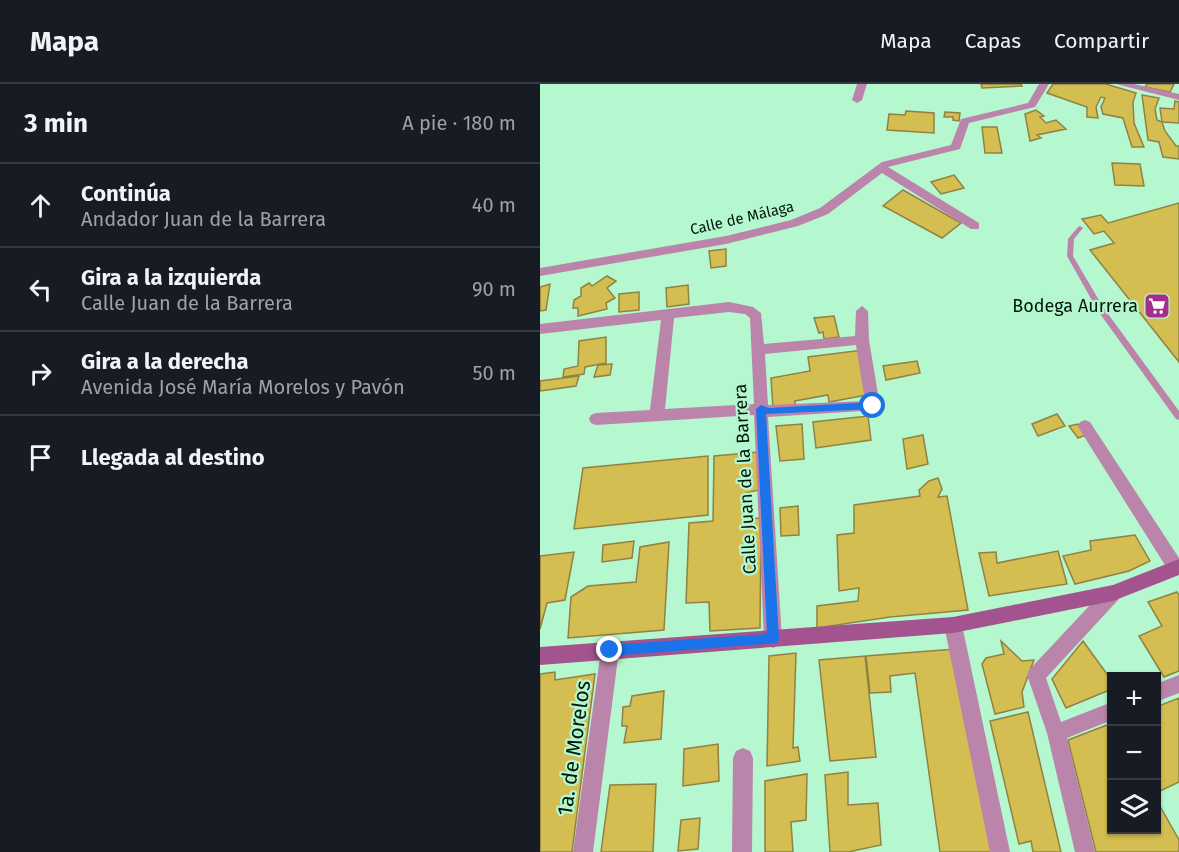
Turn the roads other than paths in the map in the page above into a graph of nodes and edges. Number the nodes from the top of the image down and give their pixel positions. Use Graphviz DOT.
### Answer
graph roads {
  1 [pos="862,84"];
  2 [pos="1044,84"];
  3 [pos="1121,84"];
  4 [pos="1179,97"];
  5 [pos="857,100"];
  6 [pos="880,167"];
  7 [pos="975,226"];
  8 [pos="1080,228"];
  9 [pos="540,272"];
  10 [pos="862,311"];
  11 [pos="668,314"];
  12 [pos="540,329"];
  13 [pos="862,340"];
  14 [pos="758,350"];
  15 [pos="1169,403"];
  16 [pos="1179,403"];
  17 [pos="761,409"];
  18 [pos="657,413"];
  19 [pos="1179,417"];
  20 [pos="596,419"];
  21 [pos="1085,426"];
  22 [pos="1178,568"];
  23 [pos="1113,592"];
  24 [pos="953,625"];
  25 [pos="773,639"];
  26 [pos="610,650"];
  27 [pos="540,656"];
  28 [pos="1179,684"];
  29 [pos="1161,691"];
  30 [pos="1107,713"];
  31 [pos="1056,733"];
  32 [pos="743,758"];
  33 [pos="583,852"];
  34 [pos="742,852"];
  35 [pos="1000,852"];
  36 [pos="1085,852"];
  1 -- 5 [label="street"];
  2 -- 6 [label="street, Calle de Málaga"];
  3 -- 4 [label="street"];
  6 -- 7 [label="street"];
  6 -- 9 [label="street, Calle de Málaga"];
  8 -- 15 [label="lane"];
  10 -- 13 [label="street"];
  11 -- 12 [label="street"];
  11 -- 14 [label="street, Calle Juan de la Barrera"];
  11 -- 18 [label="street"];
  13 -- 14 [label="street"];
  13 -- 17 [label="street"];
  14 -- 17 [label="street, Calle Juan de la Barrera"];
  15 -- 16 [label="lane"];
  15 -- 19 [label="lane"];
  17 -- 18 [label="street"];
  17 -- 25 [label="street, Calle Juan de la Barrera"];
  18 -- 20 [label="street"];
  21 -- 22 [label="street"];
  22 -- 23 [label="main road"];
  23 -- 24 [label="main road"];
  23 -- 31 [label="street"];
  24 -- 25 [label="main road"];
  24 -- 35 [label="street"];
  25 -- 26 [label="main road"];
  26 -- 27 [label="main road"];
  26 -- 33 [label="street, 1a. de Morelos"];
  28 -- 29 [label="street"];
  30 -- 31 [label="street"];
  31 -- 36 [label="street"];
  32 -- 34 [label="street"];
}
